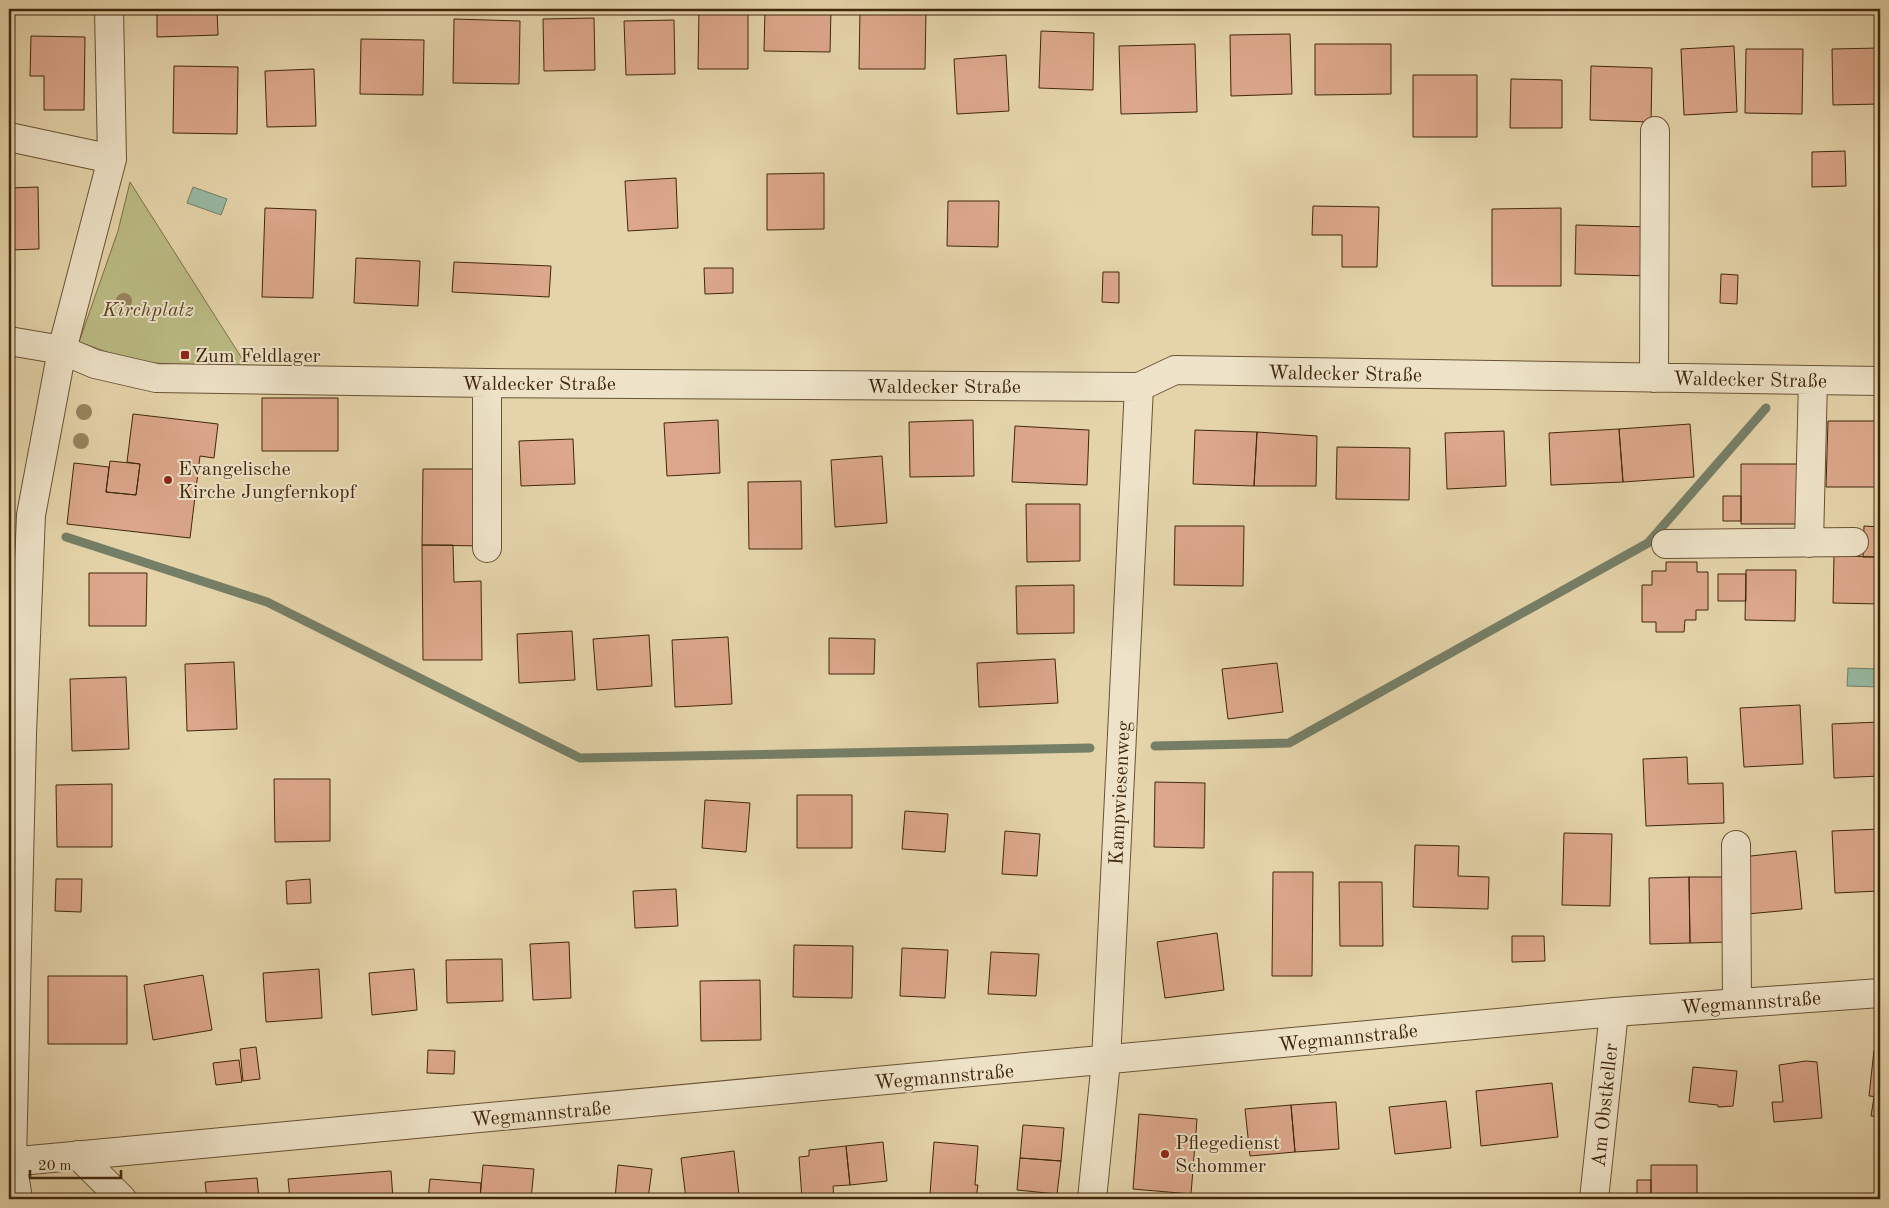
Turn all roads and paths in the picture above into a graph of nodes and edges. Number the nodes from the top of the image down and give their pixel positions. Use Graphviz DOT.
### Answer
graph roads {
  1 [pos="109,9"];
  2 [pos="1655,131"];
  3 [pos="9,138"];
  4 [pos="112,159"];
  5 [pos="9,341"];
  6 [pos="62,350"];
  7 [pos="1654,378"];
  8 [pos="1813,380"];
  9 [pos="1880,381"];
  10 [pos="487,383"];
  11 [pos="1139,387"];
  12 [pos="1854,542"];
  13 [pos="1809,543"];
  14 [pos="1666,544"];
  15 [pos="487,548"];
  16 [pos="1736,846"];
  17 [pos="1880,993"];
  18 [pos="1737,1003"];
  19 [pos="1614,1012"];
  20 [pos="1106,1061"];
  21 [pos="78,1155"];
  22 [pos="11,1161"];
  23 [pos="18,1199"];
  24 [pos="122,1199"];
  25 [pos="1092,1199"];
  26 [pos="1594,1199"];
  1 -- 4 [label="street"];
  2 -- 7 [label="street"];
  3 -- 4 [label="street"];
  4 -- 6 [label="street"];
  5 -- 6 [label="street, Waldecker Straße"];
  6 -- 10 [label="street, Waldecker Straße"];
  6 -- 22 [label="street"];
  7 -- 8 [label="street, Waldecker Straße"];
  7 -- 11 [label="street, Waldecker Straße"];
  8 -- 9 [label="street, Waldecker Straße"];
  8 -- 13 [label="street"];
  10 -- 11 [label="street, Waldecker Straße"];
  10 -- 15 [label="street"];
  11 -- 20 [label="street, Kampwiesenweg"];
  12 -- 13 [label="street"];
  13 -- 14 [label="street"];
  16 -- 18 [label="street"];
  17 -- 18 [label="street, Wegmannstraße"];
  18 -- 19 [label="street, Wegmannstraße"];
  19 -- 20 [label="street, Wegmannstraße"];
  19 -- 26 [label="street, Am Obstkeller"];
  20 -- 21 [label="street, Wegmannstraße"];
  20 -- 25 [label="street, Kampwiesenweg"];
  21 -- 22 [label="street, Wegmannstraße"];
  21 -- 24 [label="street"];
  22 -- 23 [label="street"];
}
